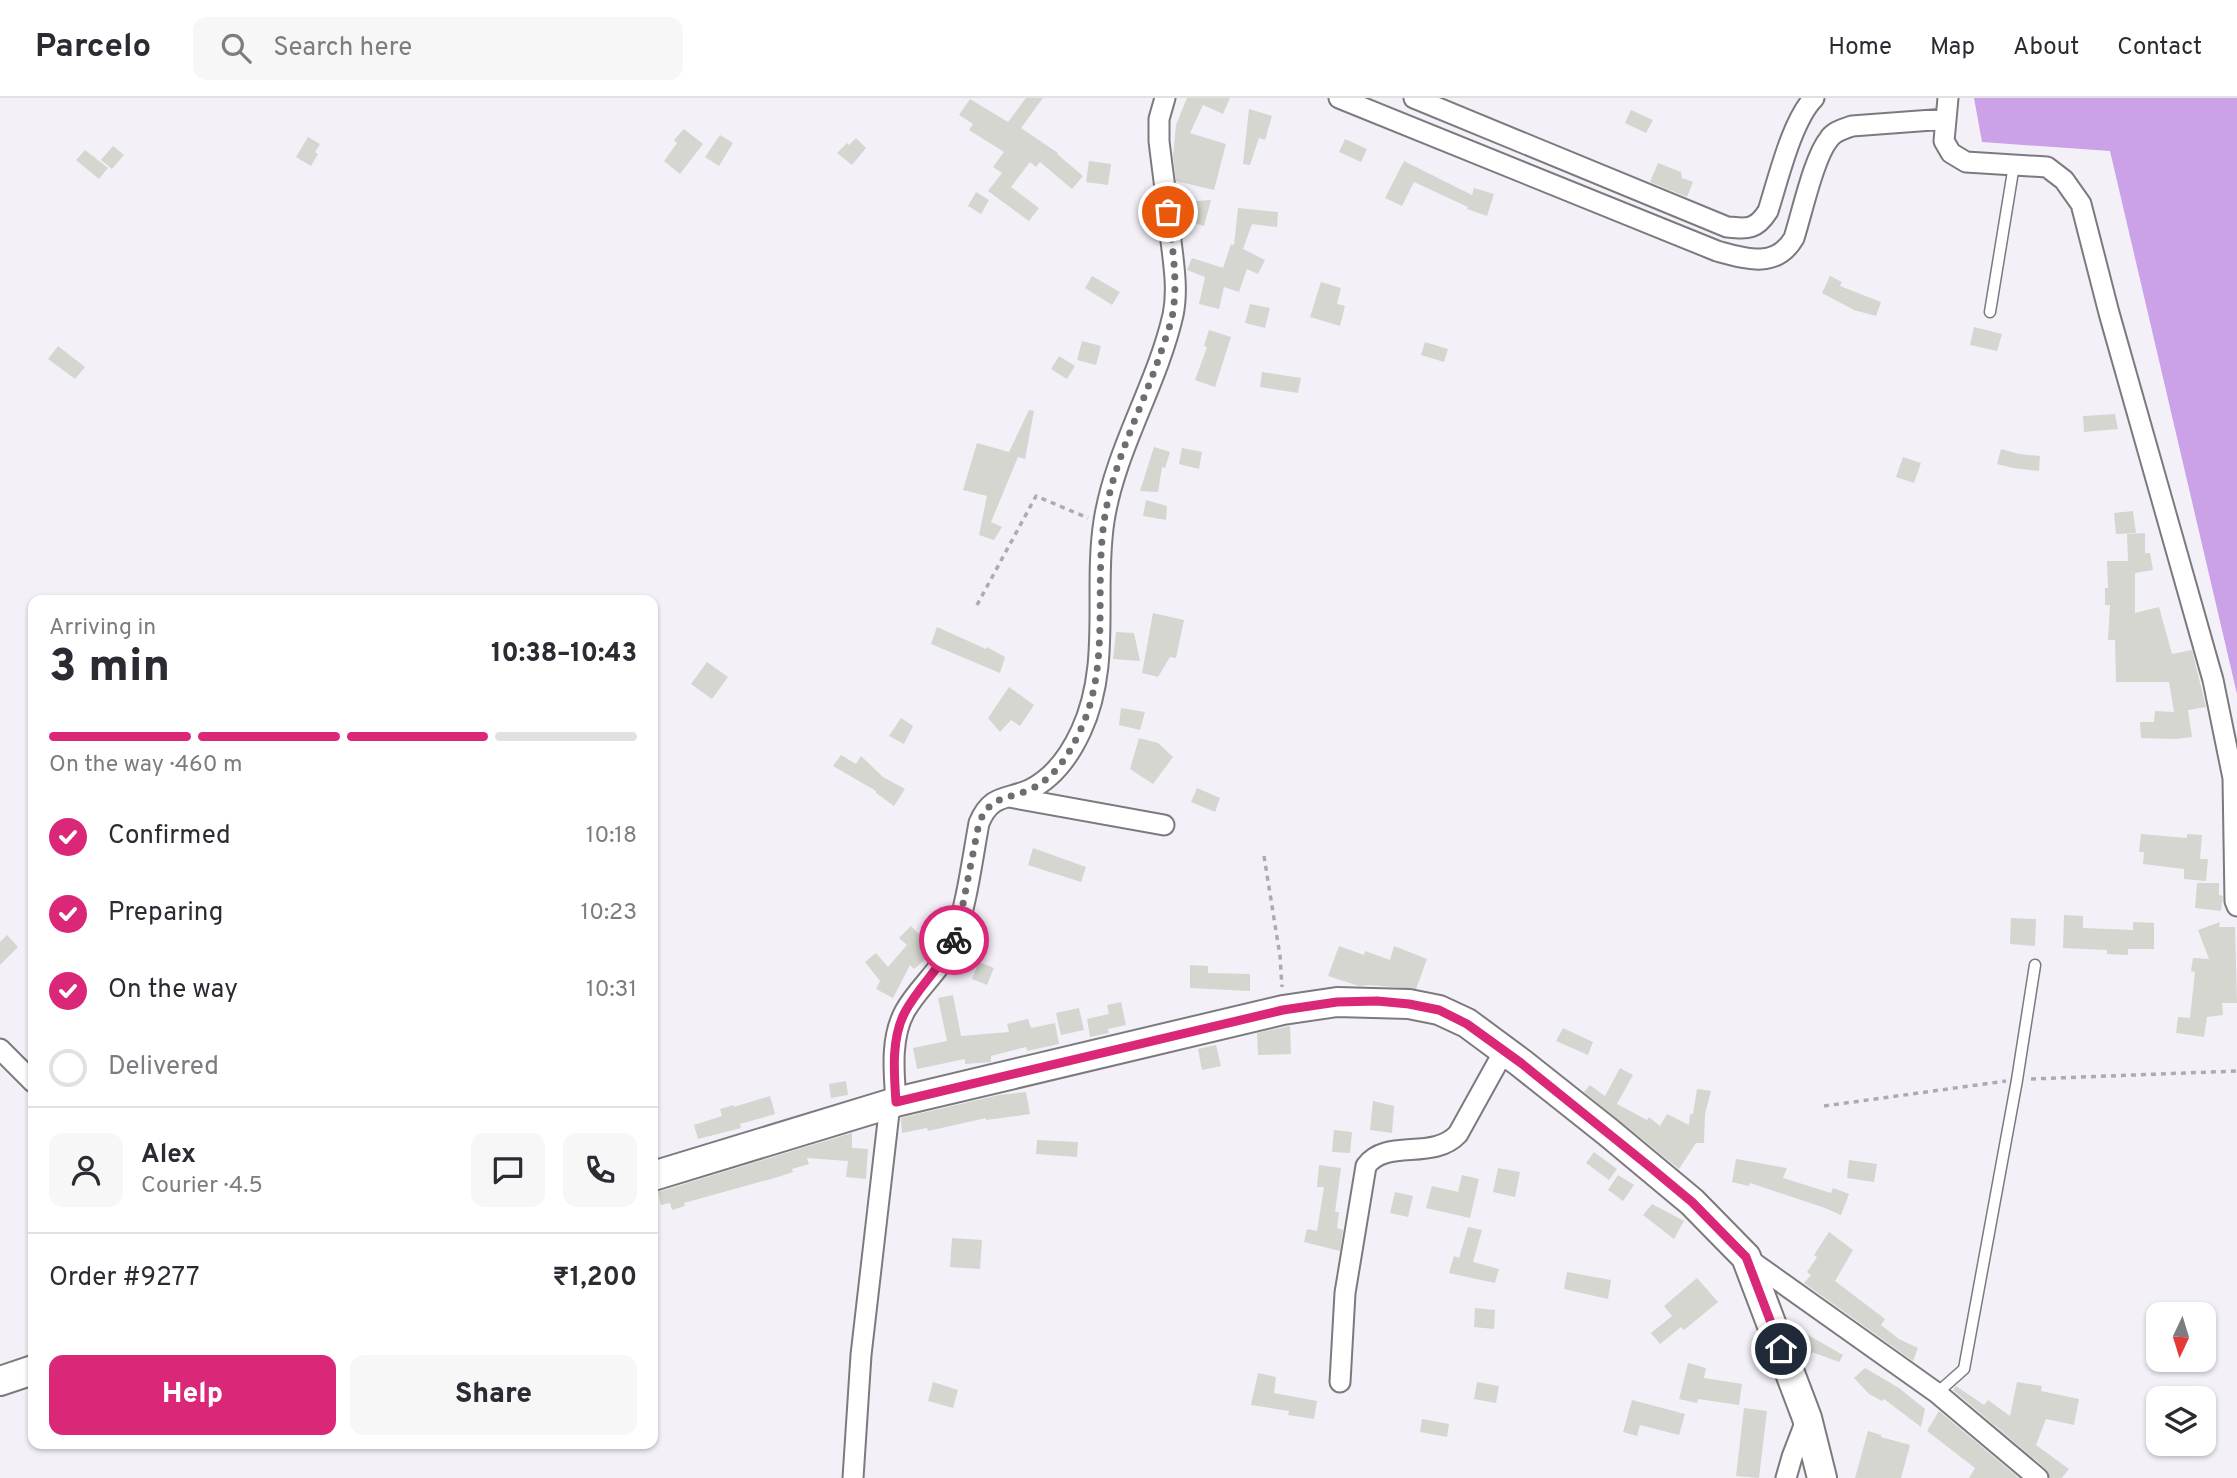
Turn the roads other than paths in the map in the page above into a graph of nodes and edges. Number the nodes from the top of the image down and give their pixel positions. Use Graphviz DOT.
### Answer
graph roads {
  1 [pos="1165,98"];
  2 [pos="1339,98"];
  3 [pos="1415,98"];
  4 [pos="1814,98"];
  5 [pos="1948,98"];
  6 [pos="1946,119"];
  7 [pos="2014,165"];
  8 [pos="1990,312"];
  9 [pos="1005,796"];
  10 [pos="1164,825"];
  11 [pos="2237,906"];
  12 [pos="2035,965"];
  13 [pos="0,1049"];
  14 [pos="1504,1051"];
  15 [pos="28,1077"];
  16 [pos="893,1103"];
  17 [pos="658,1174"];
  18 [pos="1746,1257"];
  19 [pos="28,1372"];
  20 [pos="0,1381"];
  21 [pos="1340,1382"];
  22 [pos="1937,1393"];
  23 [pos="1807,1418"];
  24 [pos="853,1478"];
  25 [pos="1786,1478"];
  26 [pos="1822,1478"];
  27 [pos="2038,1478"];
  1 -- 9 [label="street"];
  2 -- 6 [label="street"];
  3 -- 4 [label="street"];
  5 -- 6 [label="street"];
  6 -- 7 [label="street"];
  7 -- 8 [label="lane"];
  7 -- 11 [label="street"];
  9 -- 10 [label="street"];
  9 -- 16 [label="street"];
  12 -- 22 [label="lane"];
  13 -- 15 [label="street"];
  14 -- 16 [label="main road"];
  14 -- 18 [label="main road"];
  14 -- 21 [label="street"];
  16 -- 17 [label="main road"];
  16 -- 24 [label="street"];
  18 -- 22 [label="street"];
  18 -- 23 [label="main road"];
  19 -- 20 [label="main road"];
  22 -- 27 [label="street"];
  23 -- 25 [label="street"];
  23 -- 26 [label="main road"];
}
